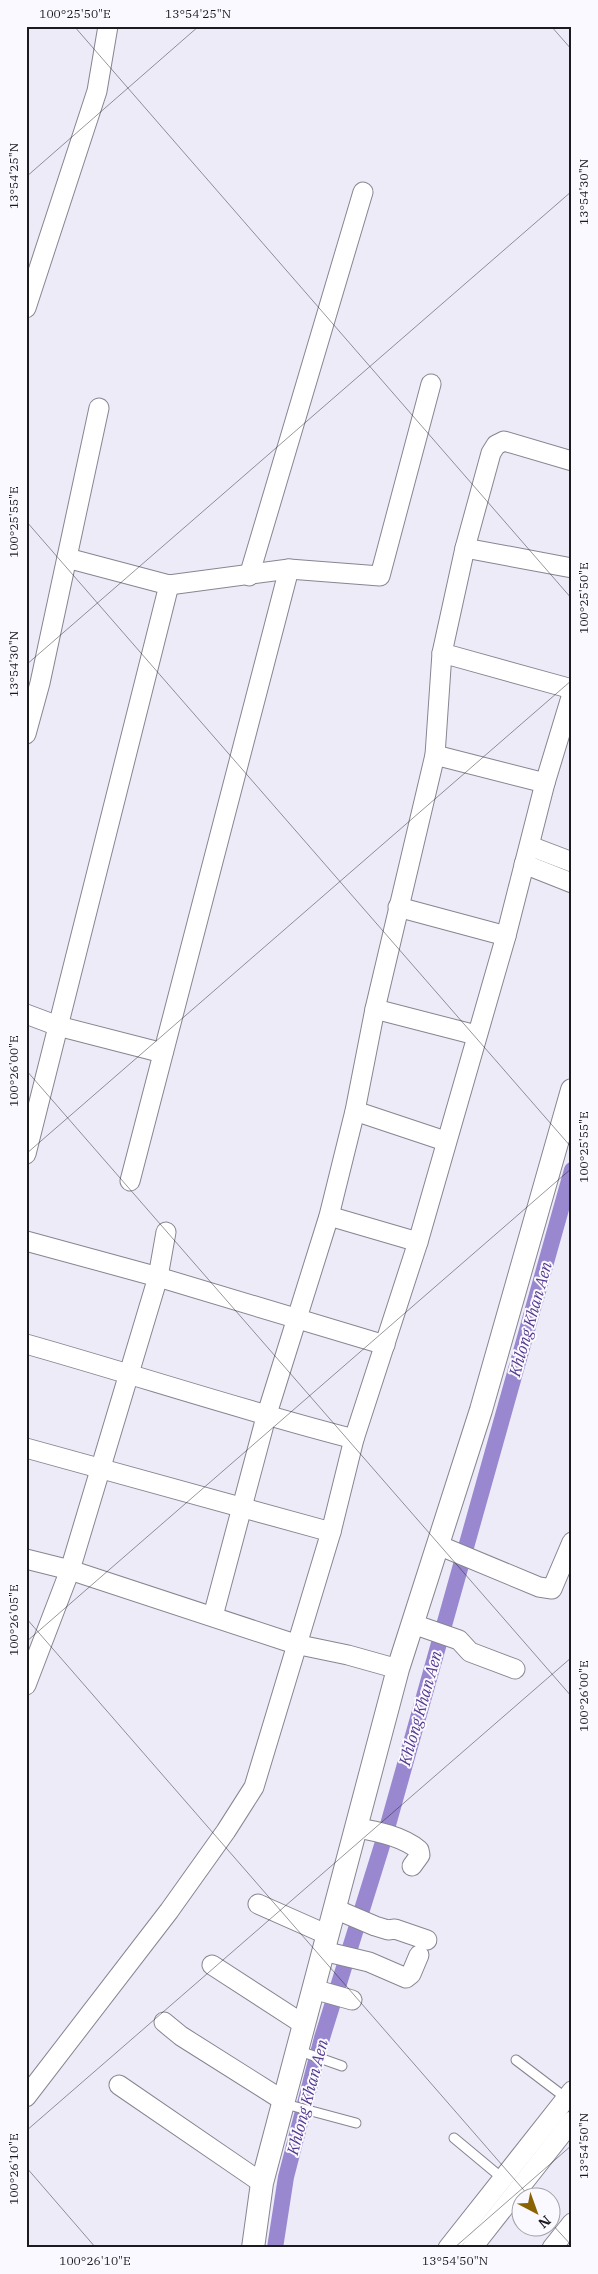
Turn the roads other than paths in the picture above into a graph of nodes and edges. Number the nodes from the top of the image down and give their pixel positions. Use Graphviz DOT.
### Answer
graph roads {
  1 [pos="108,26"];
  2 [pos="363,192"];
  3 [pos="26,308"];
  4 [pos="431,384"];
  5 [pos="99,408"];
  6 [pos="572,461"];
  7 [pos="465,548"];
  8 [pos="67,558"];
  9 [pos="572,568"];
  10 [pos="289,569"];
  11 [pos="250,576"];
  12 [pos="169,585"];
  13 [pos="442,653"];
  14 [pos="33,682"];
  15 [pos="572,689"];
  16 [pos="572,694"];
  17 [pos="26,734"];
  18 [pos="435,755"];
  19 [pos="545,784"];
  20 [pos="530,846"];
  21 [pos="572,862"];
  22 [pos="524,864"];
  23 [pos="572,883"];
  24 [pos="398,907"];
  25 [pos="506,936"];
  26 [pos="375,1009"];
  27 [pos="26,1014"];
  28 [pos="58,1026"];
  29 [pos="476,1035"];
  30 [pos="163,1053"];
  31 [pos="572,1090"];
  32 [pos="355,1111"];
  33 [pos="445,1141"];
  34 [pos="26,1154"];
  35 [pos="130,1181"];
  36 [pos="330,1216"];
  37 [pos="166,1232"];
  38 [pos="26,1241"];
  39 [pos="418,1242"];
  40 [pos="158,1277"];
  41 [pos="296,1318"];
  42 [pos="26,1344"];
  43 [pos="385,1344"];
  44 [pos="128,1373"];
  45 [pos="266,1417"];
  46 [pos="354,1439"];
  47 [pos="26,1448"];
  48 [pos="101,1469"];
  49 [pos="242,1508"];
  50 [pos="331,1532"];
  51 [pos="572,1542"];
  52 [pos="446,1548"];
  53 [pos="26,1559"];
  54 [pos="70,1570"];
  55 [pos="213,1616"];
  56 [pos="419,1625"];
  57 [pos="296,1644"];
  58 [pos="398,1669"];
  59 [pos="514,1670"];
  60 [pos="26,1685"];
  61 [pos="364,1829"];
  62 [pos="412,1866"];
  63 [pos="258,1904"];
  64 [pos="343,1912"];
  65 [pos="330,1947"];
  66 [pos="212,1965"];
  67 [pos="319,1991"];
  68 [pos="352,2000"];
  69 [pos="164,2022"];
  70 [pos="303,2024"];
  71 [pos="300,2051"];
  72 [pos="516,2060"];
  73 [pos="338,2065"];
  74 [pos="119,2085"];
  75 [pos="569,2094"];
  76 [pos="26,2097"];
  77 [pos="286,2103"];
  78 [pos="572,2121"];
  79 [pos="356,2123"];
  80 [pos="454,2138"];
  81 [pos="502,2178"];
  82 [pos="262,2183"];
  83 [pos="572,2224"];
  84 [pos="253,2248"];
  85 [pos="448,2248"];
  86 [pos="472,2248"];
  87 [pos="552,2248"];
  1 -- 3 [label="street"];
  2 -- 11 [label="street"];
  4 -- 10 [label="street"];
  5 -- 8 [label="street"];
  6 -- 7 [label="street"];
  7 -- 9 [label="street"];
  7 -- 13 [label="street"];
  8 -- 12 [label="street"];
  8 -- 14 [label="street"];
  10 -- 11 [label="street"];
  10 -- 30 [label="street"];
  11 -- 12 [label="street"];
  12 -- 28 [label="street"];
  13 -- 15 [label="street"];
  13 -- 18 [label="street"];
  14 -- 17 [label="street"];
  16 -- 19 [label="street"];
  18 -- 19 [label="street"];
  18 -- 24 [label="street"];
  19 -- 20 [label="street"];
  20 -- 21 [label="street"];
  20 -- 22 [label="street"];
  22 -- 23 [label="street"];
  22 -- 25 [label="street"];
  24 -- 25 [label="street"];
  24 -- 26 [label="street"];
  25 -- 29 [label="street"];
  26 -- 29 [label="street"];
  26 -- 32 [label="street"];
  27 -- 28 [label="street"];
  28 -- 30 [label="street"];
  28 -- 34 [label="street"];
  29 -- 33 [label="street"];
  30 -- 35 [label="street"];
  31 -- 52 [label="street"];
  32 -- 33 [label="street"];
  32 -- 36 [label="street"];
  33 -- 39 [label="street"];
  36 -- 39 [label="street"];
  36 -- 41 [label="street"];
  37 -- 40 [label="street"];
  38 -- 40 [label="street"];
  39 -- 43 [label="street"];
  40 -- 41 [label="street"];
  40 -- 44 [label="street"];
  41 -- 43 [label="street"];
  41 -- 45 [label="street"];
  42 -- 44 [label="street"];
  43 -- 46 [label="street"];
  44 -- 45 [label="street"];
  44 -- 48 [label="street"];
  45 -- 46 [label="street"];
  45 -- 49 [label="street"];
  46 -- 50 [label="street"];
  47 -- 48 [label="street"];
  48 -- 49 [label="street"];
  48 -- 54 [label="street"];
  49 -- 50 [label="street"];
  49 -- 55 [label="street"];
  50 -- 57 [label="street"];
  51 -- 52 [label="street"];
  52 -- 56 [label="street"];
  53 -- 54 [label="street"];
  54 -- 55 [label="street"];
  54 -- 60 [label="street"];
  55 -- 57 [label="street"];
  56 -- 58 [label="street"];
  56 -- 59 [label="street"];
  57 -- 58 [label="street"];
  57 -- 76 [label="street"];
  58 -- 61 [label="street"];
  61 -- 62 [label="street"];
  61 -- 64 [label="street"];
  63 -- 65 [label="street"];
  64 -- 65 [label="street"];
  64 -- 65 [label="street"];
  65 -- 67 [label="street"];
  66 -- 70 [label="street"];
  67 -- 68 [label="street"];
  67 -- 70 [label="street"];
  69 -- 77 [label="street"];
  70 -- 71 [label="street"];
  71 -- 73 [label="lane"];
  71 -- 77 [label="street"];
  72 -- 75 [label="lane"];
  74 -- 82 [label="street"];
  75 -- 81 [label="street"];
  77 -- 79 [label="lane"];
  77 -- 82 [label="street"];
  78 -- 86 [label="street"];
  80 -- 81 [label="lane"];
  81 -- 85 [label="street"];
  82 -- 84 [label="street"];
  83 -- 87 [label="street"];
}
